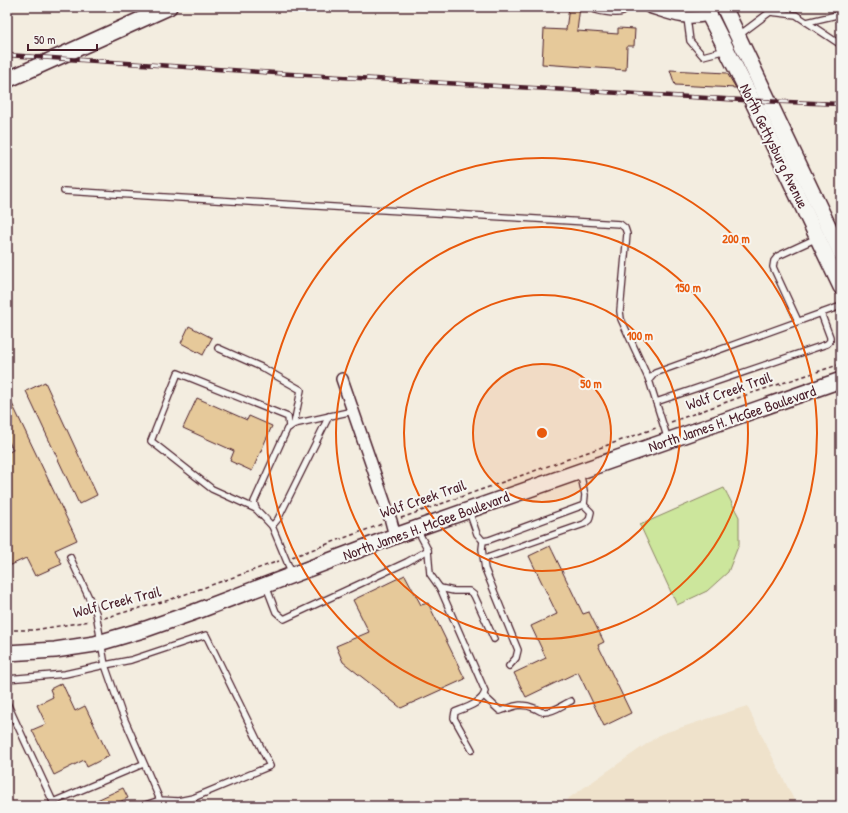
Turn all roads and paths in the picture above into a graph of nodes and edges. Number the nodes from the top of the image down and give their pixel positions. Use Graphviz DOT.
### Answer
graph roads {
  1 [pos="169,7"];
  2 [pos="589,7"];
  3 [pos="628,7"];
  4 [pos="649,7"];
  5 [pos="724,7"];
  6 [pos="707,11"];
  7 [pos="841,14"];
  8 [pos="687,18"];
  9 [pos="807,22"];
  10 [pos="738,36"];
  11 [pos="841,45"];
  12 [pos="726,50"];
  13 [pos="7,80"];
  14 [pos="64,190"];
  15 [pos="829,234"];
  16 [pos="841,253"];
  17 [pos="841,287"];
  18 [pos="841,306"];
  19 [pos="821,313"];
  20 [pos="798,321"];
  21 [pos="218,348"];
  22 [pos="841,364"];
  23 [pos="342,379"];
  24 [pos="649,380"];
  25 [pos="841,380"];
  26 [pos="656,402"];
  27 [pos="353,411"];
  28 [pos="328,416"];
  29 [pos="663,425"];
  30 [pos="292,426"];
  31 [pos="668,440"];
  32 [pos="580,472"];
  33 [pos="584,506"];
  34 [pos="256,509"];
  35 [pos="469,510"];
  36 [pos="391,521"];
  37 [pos="272,526"];
  38 [pos="417,529"];
  39 [pos="395,536"];
  40 [pos="483,540"];
  41 [pos="428,550"];
  42 [pos="70,557"];
  43 [pos="285,559"];
  44 [pos="484,559"];
  45 [pos="292,575"];
  46 [pos="266,585"];
  47 [pos="440,588"];
  48 [pos="97,620"];
  49 [pos="7,630"];
  50 [pos="494,639"];
  51 [pos="101,642"];
  52 [pos="7,653"];
  53 [pos="105,665"];
  54 [pos="509,666"];
  55 [pos="7,679"];
  56 [pos="484,696"];
  57 [pos="571,701"];
  58 [pos="7,703"];
  59 [pos="472,750"];
  60 [pos="143,764"];
  61 [pos="160,800"];
  62 [pos="54,804"];
  63 [pos="142,806"];
  1 -- 13 [label="main road"];
  2 -- 3 [label="lane"];
  4 -- 8 [label="street"];
  5 -- 10 [label="main road, North Gettysburg Avenue"];
  6 -- 8 [label="street"];
  6 -- 12 [label="main road, North Gettysburg Avenue"];
  7 -- 9 [label="lane"];
  8 -- 12 [label="lane"];
  9 -- 10 [label="lane"];
  9 -- 11 [label="lane"];
  10 -- 15 [label="main road, North Gettysburg Avenue"];
  12 -- 15 [label="main road, North Gettysburg Avenue"];
  14 -- 24 [label="lane"];
  15 -- 16 [label="main road, North Gettysburg Avenue"];
  15 -- 17 [label="main road, North Gettysburg Avenue"];
  15 -- 20 [label="lane"];
  18 -- 19 [label="lane"];
  19 -- 20 [label="lane"];
  19 -- 26 [label="lane"];
  20 -- 24 [label="lane"];
  21 -- 30 [label="lane"];
  22 -- 29 [label="path, Wolf Creek Trail"];
  23 -- 27 [label="street"];
  24 -- 26 [label="lane"];
  25 -- 31 [label="main road, North James H. McGee Boulevard"];
  26 -- 29 [label="lane"];
  27 -- 28 [label="lane"];
  27 -- 36 [label="street"];
  28 -- 30 [label="lane"];
  28 -- 37 [label="lane"];
  29 -- 31 [label="lane"];
  29 -- 36 [label="path, Wolf Creek Trail"];
  30 -- 34 [label="lane"];
  30 -- 34 [label="lane"];
  31 -- 32 [label="main road, North James H. McGee Boulevard"];
  32 -- 33 [label="lane"];
  32 -- 35 [label="main road, North James H. McGee Boulevard"];
  33 -- 40 [label="lane"];
  33 -- 44 [label="lane"];
  34 -- 37 [label="lane"];
  35 -- 38 [label="main road, North James H. McGee Boulevard"];
  35 -- 40 [label="lane"];
  36 -- 39 [label="street"];
  36 -- 43 [label="path, Wolf Creek Trail"];
  37 -- 43 [label="lane"];
  38 -- 39 [label="main road, North James H. McGee Boulevard"];
  38 -- 41 [label="lane"];
  39 -- 45 [label="main road, North James H. McGee Boulevard"];
  40 -- 44 [label="lane"];
  41 -- 46 [label="lane"];
  41 -- 47 [label="lane"];
  42 -- 48 [label="lane"];
  43 -- 45 [label="lane"];
  43 -- 48 [label="path, Wolf Creek Trail"];
  44 -- 54 [label="lane"];
  45 -- 46 [label="main road, North James H. McGee Boulevard"];
  46 -- 51 [label="main road, North James H. McGee Boulevard"];
  47 -- 50 [label="lane"];
  47 -- 56 [label="lane"];
  48 -- 49 [label="path, Wolf Creek Trail"];
  48 -- 51 [label="lane"];
  51 -- 52 [label="main road, North James H. McGee Boulevard"];
  51 -- 53 [label="lane"];
  53 -- 55 [label="lane"];
  53 -- 60 [label="lane"];
  53 -- 61 [label="lane"];
  56 -- 57 [label="lane"];
  56 -- 59 [label="lane"];
  58 -- 62 [label="lane"];
  60 -- 61 [label="lane"];
  60 -- 62 [label="lane"];
  61 -- 63 [label="lane"];
}
